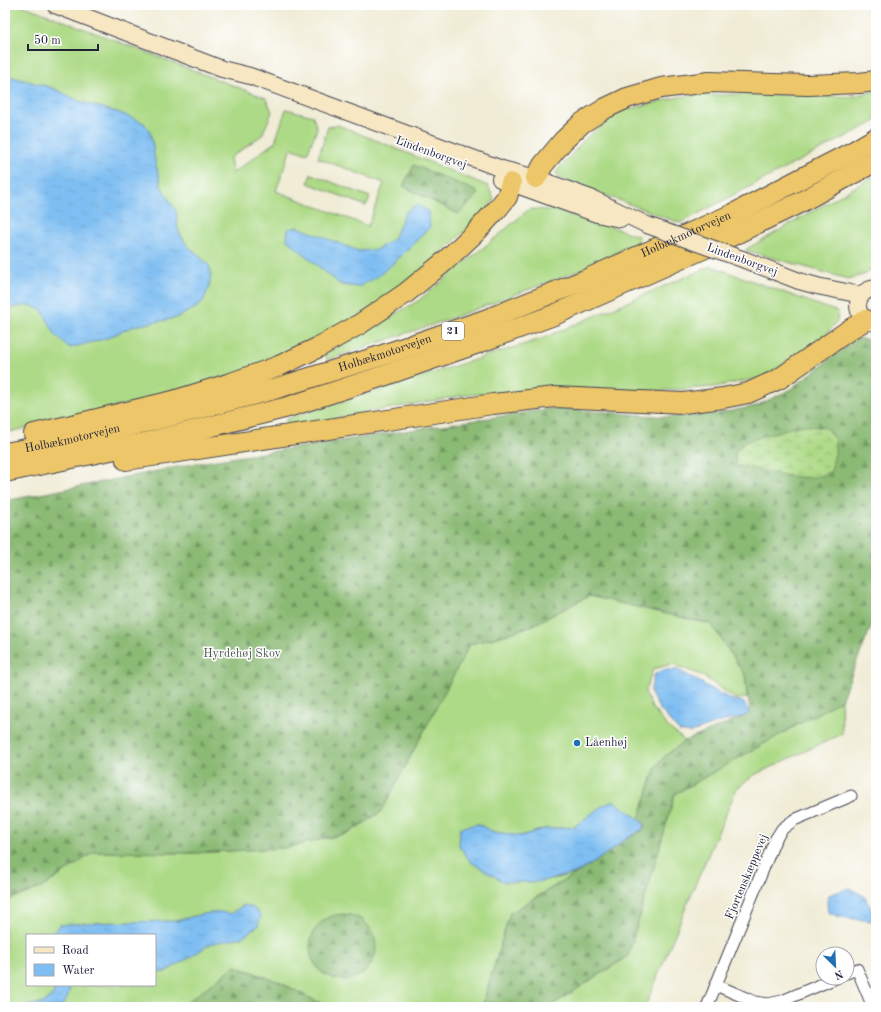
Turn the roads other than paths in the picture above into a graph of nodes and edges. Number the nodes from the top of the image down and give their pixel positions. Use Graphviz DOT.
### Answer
graph roads {
  1 [pos="55,5"];
  2 [pos="222,69"];
  3 [pos="876,81"];
  4 [pos="876,138"];
  5 [pos="876,161"];
  6 [pos="525,187"];
  7 [pos="646,224"];
  8 [pos="876,288"];
  9 [pos="865,311"];
  10 [pos="5,441"];
  11 [pos="5,453"];
  12 [pos="5,472"];
  13 [pos="851,796"];
  14 [pos="855,970"];
  15 [pos="716,985"];
  16 [pos="817,986"];
  17 [pos="707,1007"];
  18 [pos="873,1007"];
  1 -- 2 [label="main road, Lindenborgvej"];
  2 -- 6 [label="main road, Lindenborgvej"];
  2 -- 6 [label="main road, Lindenborgvej"];
  3 -- 6 [label="highway"];
  4 -- 11 [label="highway, Holbækmotorvejen / 21"];
  5 -- 12 [label="highway, Holbækmotorvejen / 21"];
  6 -- 7 [label="main road, Lindenborgvej"];
  6 -- 7 [label="main road, Lindenborgvej"];
  6 -- 10 [label="highway"];
  7 -- 9 [label="main road, Lindenborgvej, bridge"];
  8 -- 9 [label="main road"];
  9 -- 12 [label="highway"];
  13 -- 15 [label="street, Fjortenskæppevej"];
  14 -- 18 [label="street"];
  15 -- 16 [label="street"];
  15 -- 17 [label="street, Fjortenskæppevej"];
}
